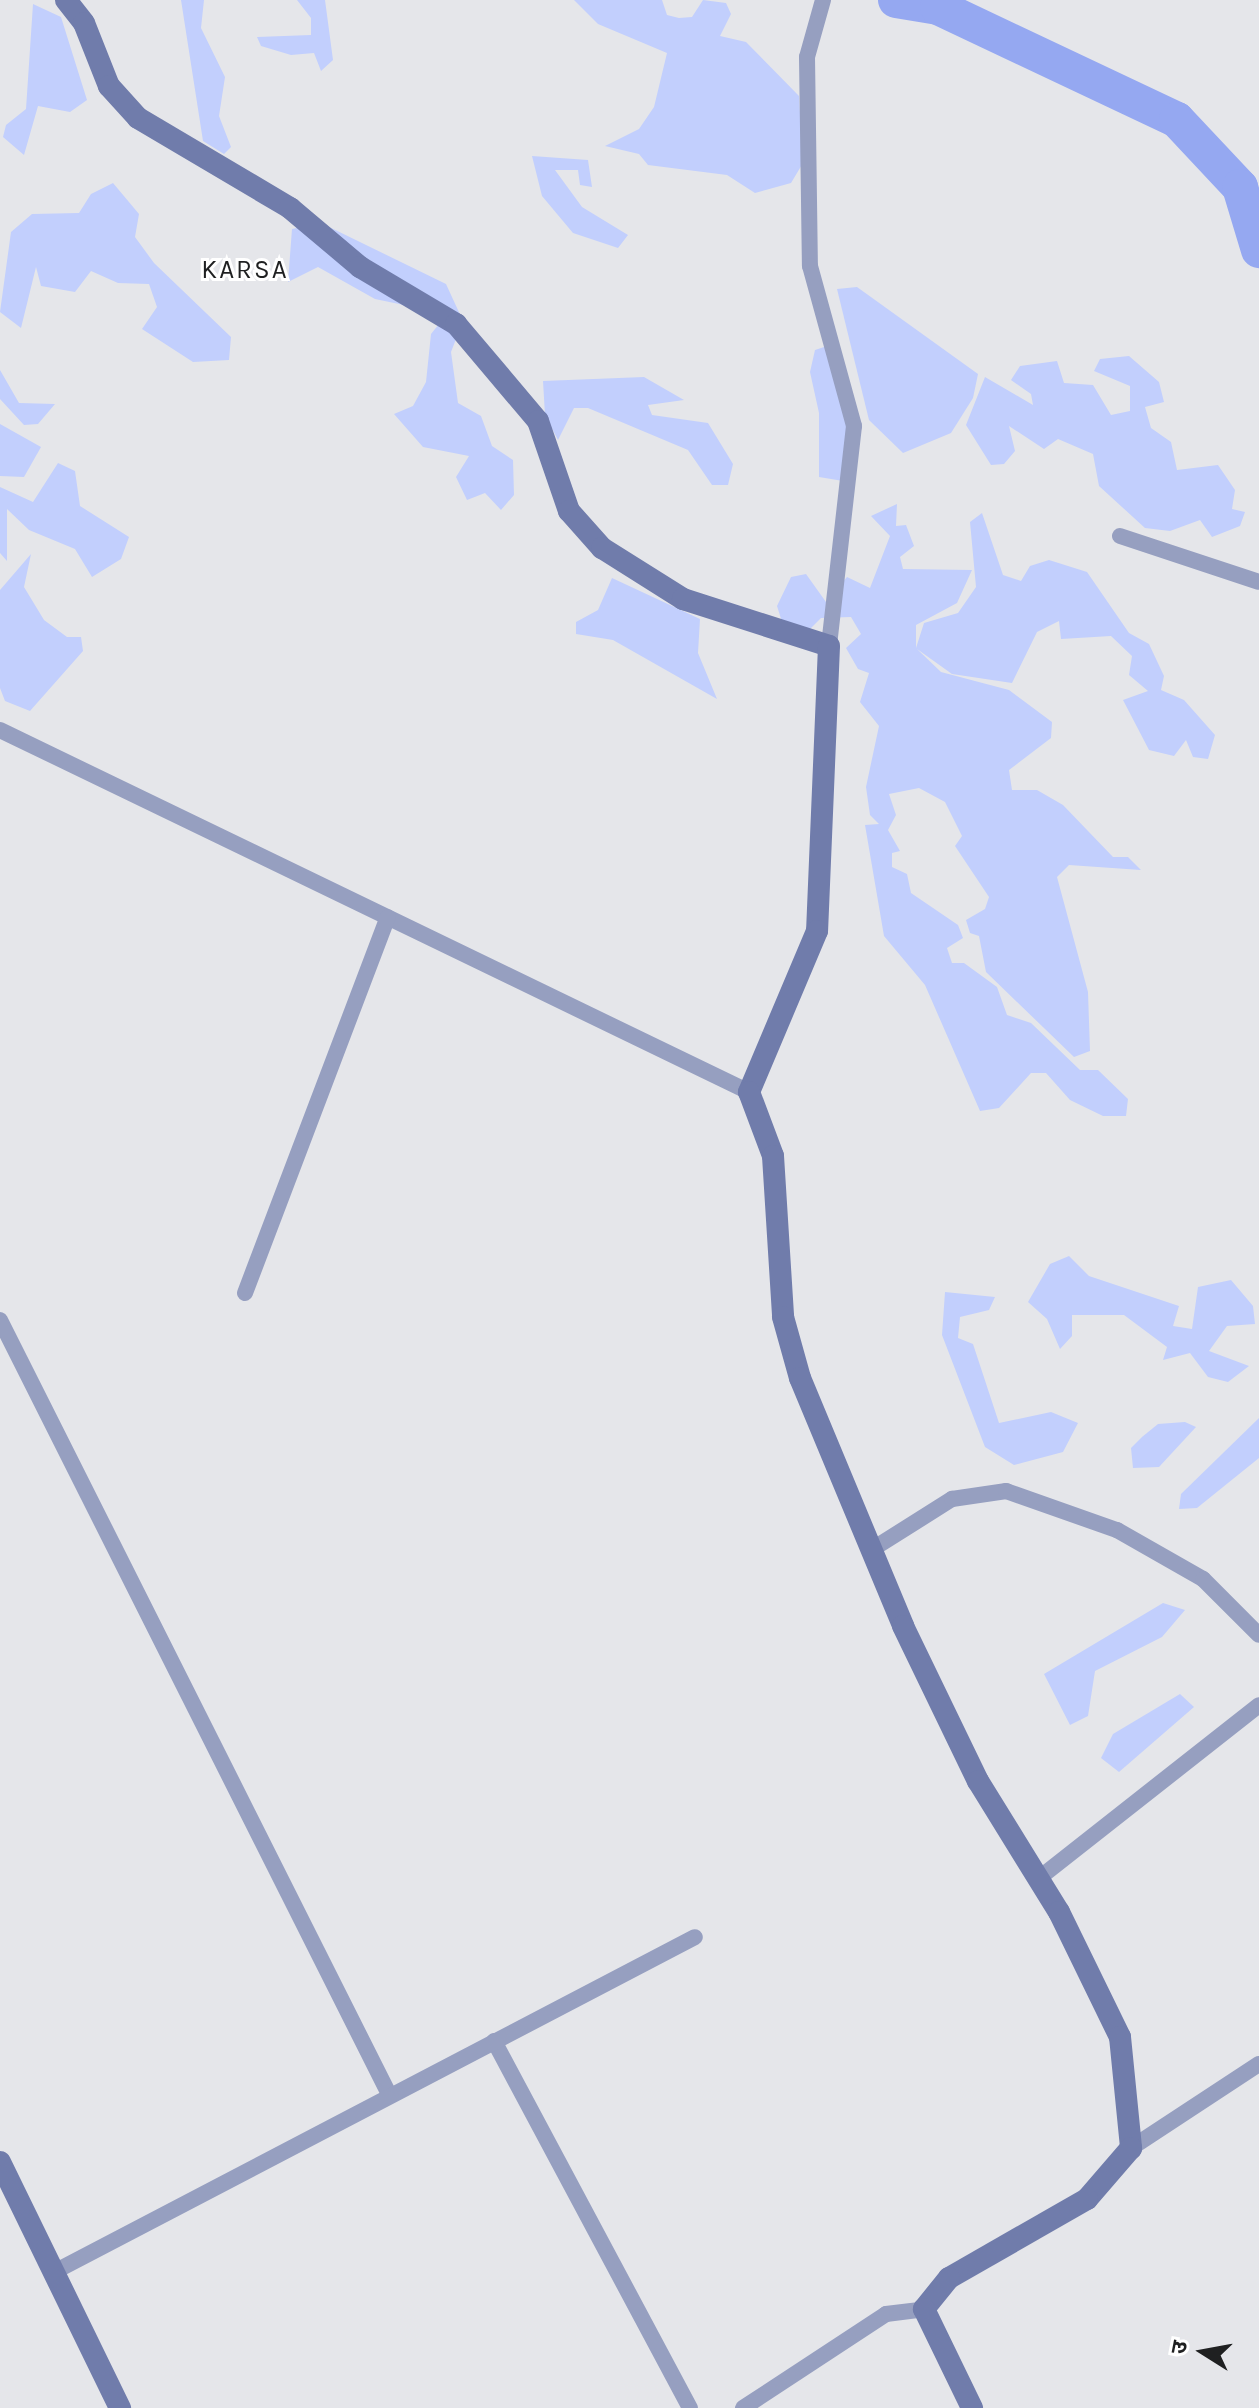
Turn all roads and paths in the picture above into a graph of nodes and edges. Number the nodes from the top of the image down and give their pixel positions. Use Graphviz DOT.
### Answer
graph roads {
  1 [pos="66,0"];
  2 [pos="823,0"];
  3 [pos="1120,536"];
  4 [pos="1259,582"];
  5 [pos="829,646"];
  6 [pos="0,730"];
  7 [pos="388,917"];
  8 [pos="749,1092"];
  9 [pos="245,1293"];
  10 [pos="0,1320"];
  11 [pos="871,1550"];
  12 [pos="1259,1635"];
  13 [pos="1259,1705"];
  14 [pos="1038,1879"];
  15 [pos="695,1937"];
  16 [pos="494,2041"];
  17 [pos="1259,2064"];
  18 [pos="390,2096"];
  19 [pos="1131,2148"];
  20 [pos="0,2162"];
  21 [pos="54,2272"];
  22 [pos="924,2309"];
  23 [pos="120,2408"];
  24 [pos="690,2408"];
  25 [pos="743,2408"];
  26 [pos="972,2408"];
  1 -- 5 [label="street"];
  2 -- 5 [label="street"];
  3 -- 4 [label="street"];
  5 -- 8 [label="street"];
  6 -- 7 [label="street"];
  7 -- 8 [label="street"];
  7 -- 9 [label="street"];
  8 -- 11 [label="street"];
  10 -- 18 [label="street"];
  11 -- 12 [label="street"];
  11 -- 14 [label="street"];
  13 -- 14 [label="street"];
  14 -- 19 [label="street"];
  15 -- 16 [label="street"];
  16 -- 18 [label="street"];
  16 -- 24 [label="street"];
  17 -- 19 [label="street"];
  18 -- 21 [label="street"];
  19 -- 22 [label="street"];
  20 -- 21 [label="street"];
  21 -- 23 [label="street"];
  22 -- 25 [label="street"];
  22 -- 26 [label="street"];
}
